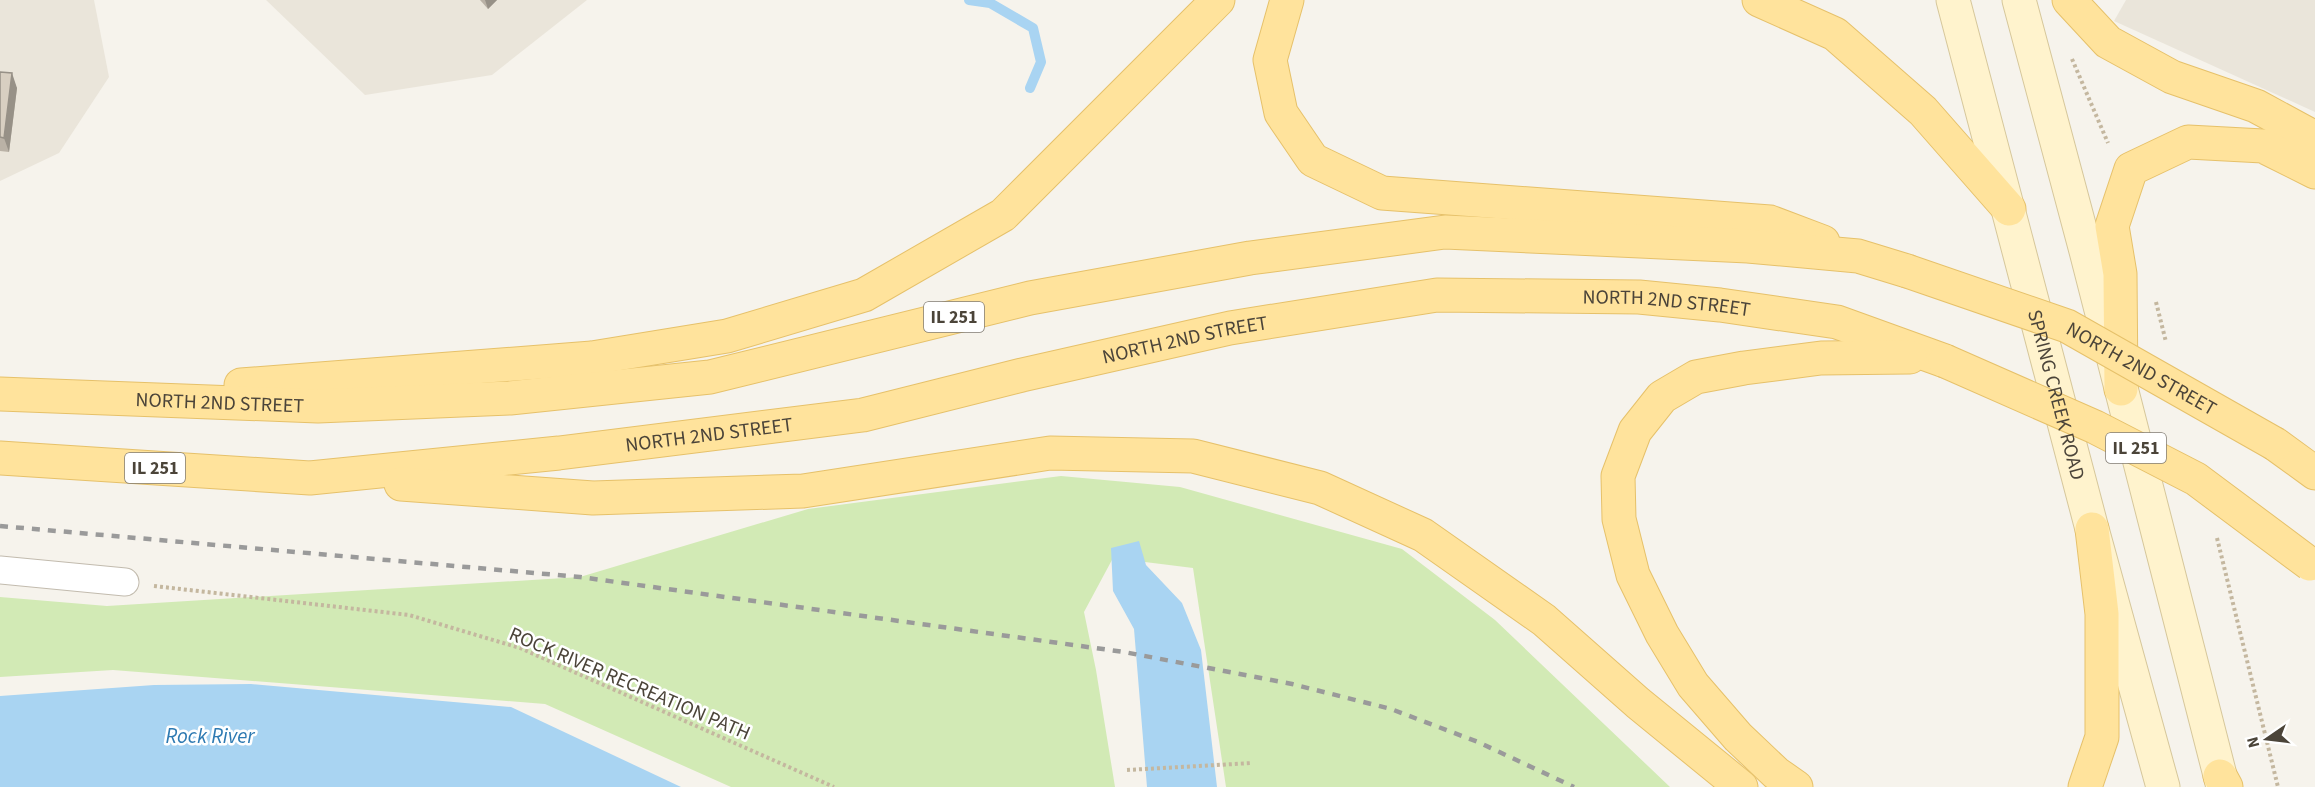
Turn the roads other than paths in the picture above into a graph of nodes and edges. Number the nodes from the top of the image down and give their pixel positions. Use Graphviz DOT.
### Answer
graph roads {
  1 [pos="1218,0"];
  2 [pos="1287,0"];
  3 [pos="1759,0"];
  4 [pos="1953,0"];
  5 [pos="2019,0"];
  6 [pos="2069,0"];
  7 [pos="2315,138"];
  8 [pos="2315,172"];
  9 [pos="2009,209"];
  10 [pos="1858,256"];
  11 [pos="1937,359"];
  12 [pos="2121,389"];
  13 [pos="0,394"];
  14 [pos="70,398"];
  15 [pos="0,458"];
  16 [pos="2315,472"];
  17 [pos="310,478"];
  18 [pos="2092,529"];
  19 [pos="2313,567"];
  20 [pos="0,570"];
  21 [pos="124,582"];
  22 [pos="2223,783"];
  23 [pos="1741,787"];
  24 [pos="1796,787"];
  25 [pos="2085,787"];
  26 [pos="2163,787"];
  1 -- 14 [label="main road"];
  2 -- 10 [label="main road"];
  3 -- 9 [label="main road"];
  4 -- 9 [label="main road, SPRING CREEK ROAD"];
  5 -- 12 [label="main road"];
  6 -- 7 [label="main road"];
  8 -- 12 [label="main road"];
  9 -- 18 [label="main road, SPRING CREEK ROAD"];
  10 -- 14 [label="main road, NORTH 2ND STREET / IL 251"];
  10 -- 16 [label="main road, NORTH 2ND STREET / IL 251, bridge"];
  11 -- 17 [label="main road, NORTH 2ND STREET / IL 251"];
  11 -- 19 [label="main road, NORTH 2ND STREET / IL 251, bridge"];
  11 -- 24 [label="main road"];
  12 -- 22 [label="main road"];
  13 -- 14 [label="main road, NORTH 2ND STREET / IL 251"];
  15 -- 17 [label="main road, NORTH 2ND STREET / IL 251"];
  17 -- 23 [label="main road"];
  18 -- 25 [label="main road"];
  18 -- 26 [label="main road, SPRING CREEK ROAD"];
  20 -- 21 [label="street"];
}
